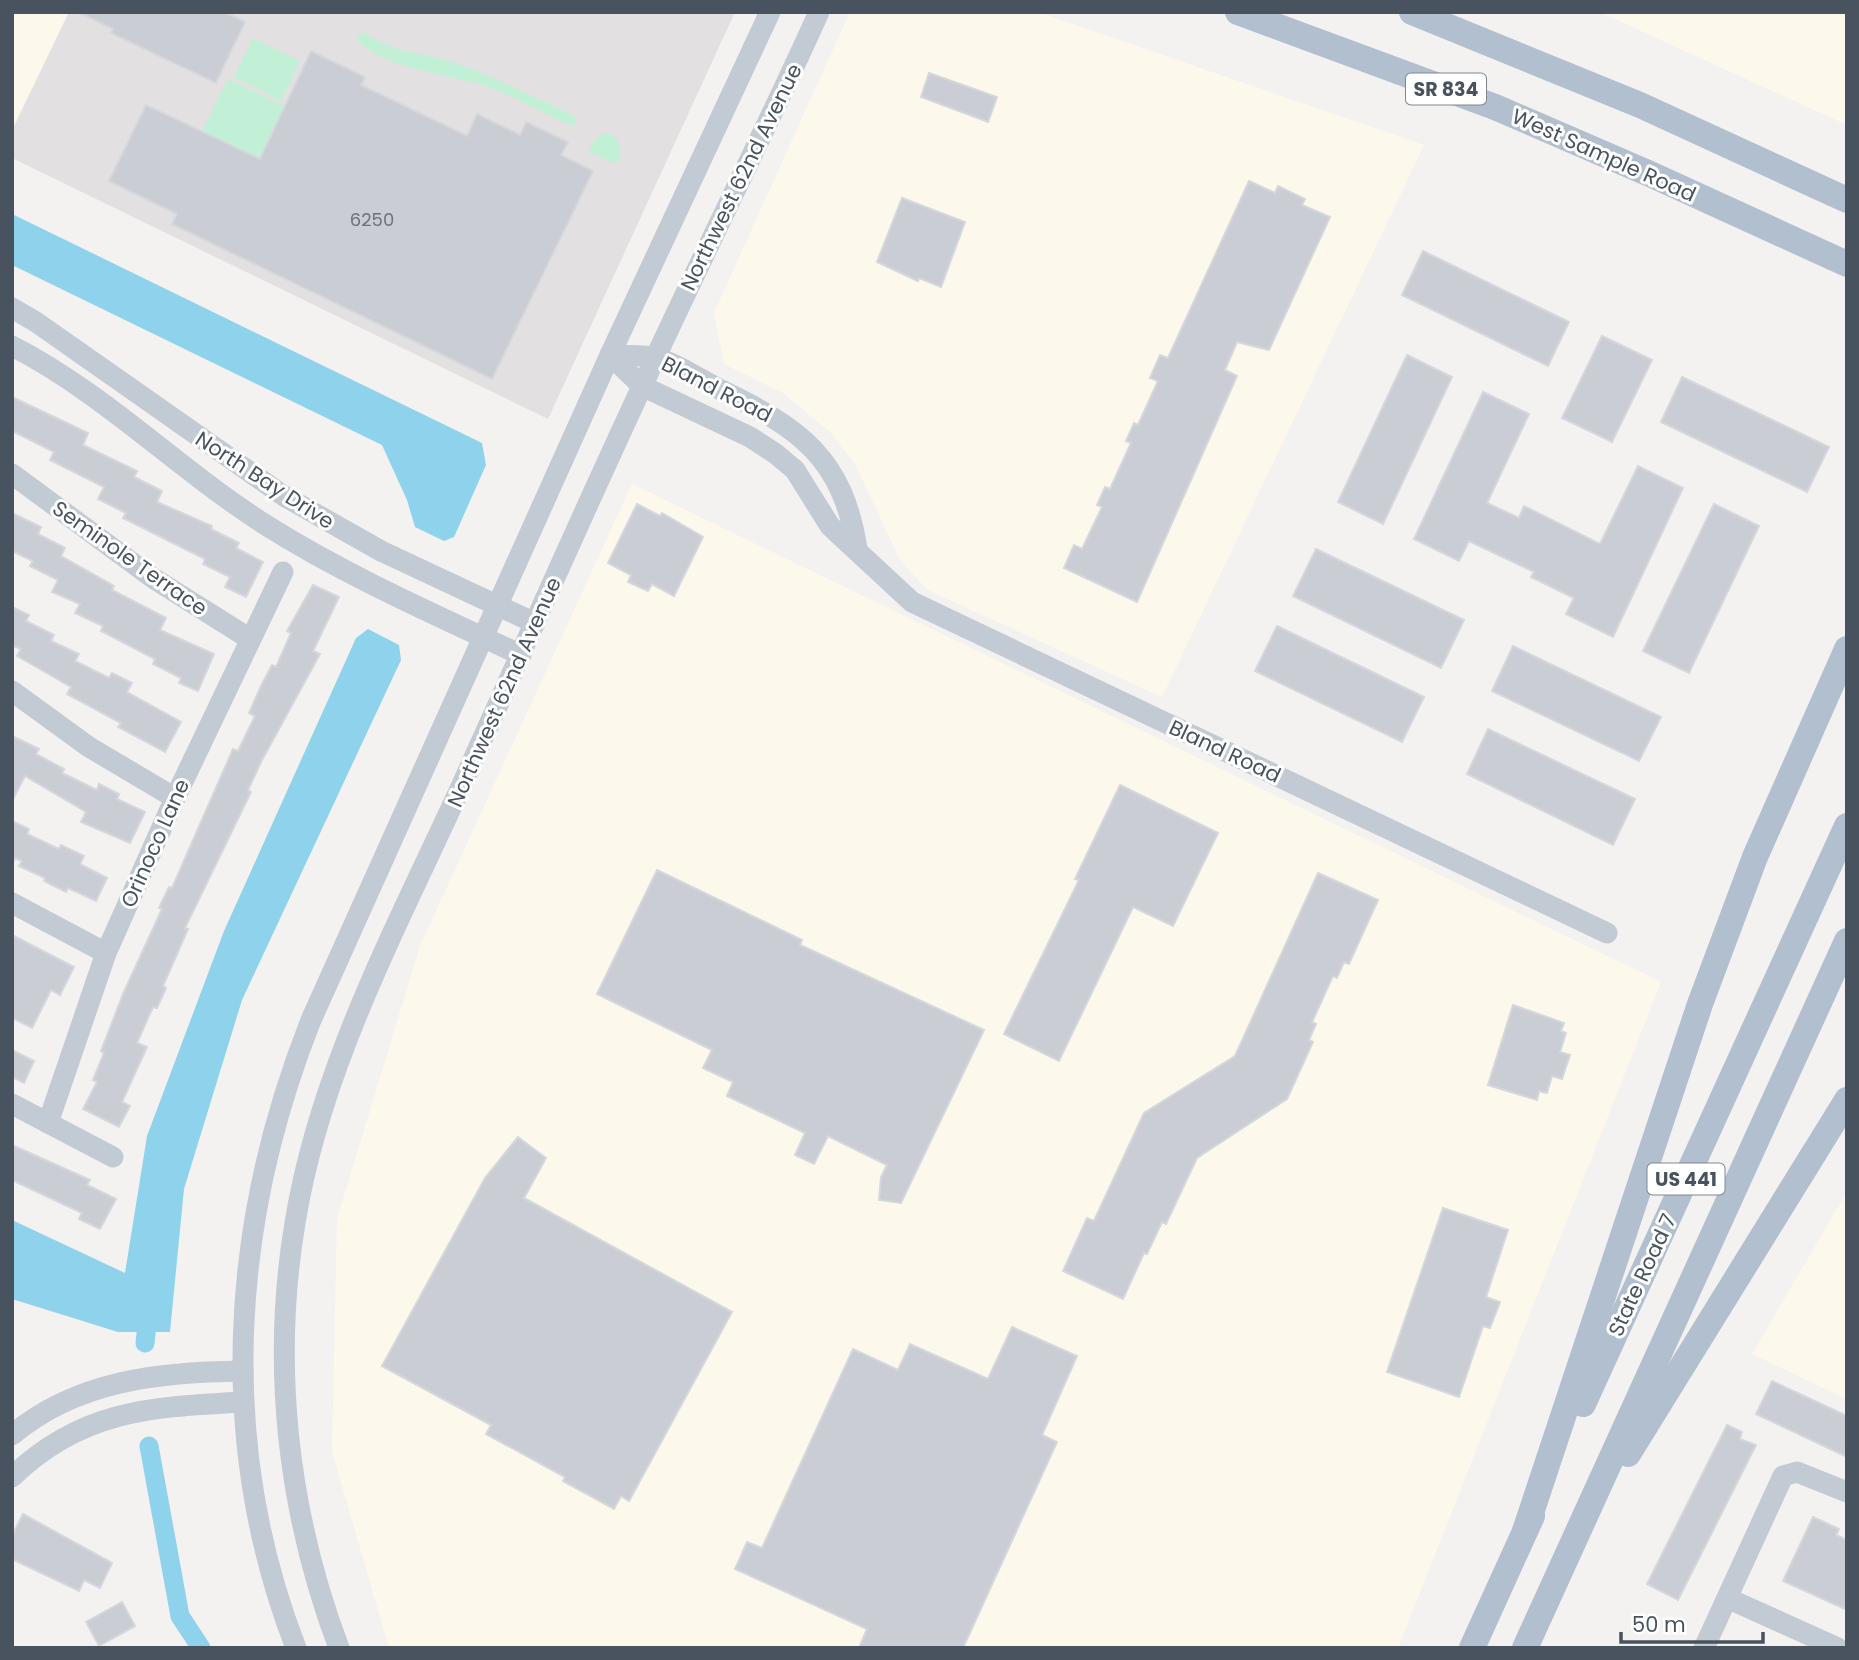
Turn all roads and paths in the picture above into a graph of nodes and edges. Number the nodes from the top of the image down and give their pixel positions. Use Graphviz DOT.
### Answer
graph roads {
  1 [pos="770,12"];
  2 [pos="819,12"];
  3 [pos="1238,12"];
  4 [pos="1412,12"];
  5 [pos="1794,174"];
  6 [pos="1847,187"];
  7 [pos="1847,200"];
  8 [pos="1847,264"];
  9 [pos="12,309"];
  10 [pos="12,346"];
  11 [pos="610,355"];
  12 [pos="655,357"];
  13 [pos="642,386"];
  14 [pos="12,474"];
  15 [pos="256,477"];
  16 [pos="239,506"];
  17 [pos="858,549"];
  18 [pos="283,572"];
  19 [pos="498,605"];
  20 [pos="535,623"];
  21 [pos="483,637"];
  22 [pos="250,639"];
  23 [pos="1847,649"];
  24 [pos="521,654"];
  25 [pos="12,691"];
  26 [pos="175,799"];
  27 [pos="1847,826"];
  28 [pos="12,903"];
  29 [pos="1607,933"];
  30 [pos="1847,941"];
  31 [pos="106,953"];
  32 [pos="1847,1100"];
  33 [pos="12,1104"];
  34 [pos="48,1123"];
  35 [pos="113,1157"];
  36 [pos="243,1370"];
  37 [pos="60,1396"];
  38 [pos="242,1402"];
  39 [pos="78,1429"];
  40 [pos="12,1435"];
  41 [pos="12,1445"];
  42 [pos="19,1471"];
  43 [pos="1847,1492"];
  44 [pos="1525,1531"];
  45 [pos="1575,1538"];
  46 [pos="1727,1598"];
  47 [pos="296,1648"];
  48 [pos="339,1648"];
  49 [pos="1472,1648"];
  50 [pos="1525,1648"];
  51 [pos="1704,1648"];
  52 [pos="1838,1648"];
  1 -- 11 [label="street, Northwest 62nd Avenue"];
  2 -- 12 [label="street, Northwest 62nd Avenue"];
  3 -- 8 [label="main road, West Sample Road / SR 834"];
  4 -- 5 [label="main road, SR 834"];
  5 -- 6 [label="main road"];
  5 -- 7 [label="main road, SR 834"];
  9 -- 15 [label="street, North Bay Drive"];
  10 -- 16 [label="street, North Bay Drive"];
  11 -- 12 [label="street, Bland Road"];
  11 -- 13 [label="street, Bland Road"];
  11 -- 19 [label="street, Northwest 62nd Avenue"];
  12 -- 13 [label="street, Northwest 62nd Avenue"];
  12 -- 17 [label="street, Bland Road"];
  13 -- 17 [label="street, Bland Road"];
  13 -- 20 [label="street, Northwest 62nd Avenue"];
  14 -- 22 [label="street, Seminole Terrace"];
  15 -- 16 [label="street"];
  15 -- 19 [label="street, North Bay Drive"];
  16 -- 21 [label="street, North Bay Drive"];
  17 -- 29 [label="street, Bland Road"];
  18 -- 22 [label="street, Orinoco Lane"];
  19 -- 20 [label="street, North Bay Drive"];
  19 -- 21 [label="street, Northwest 62nd Avenue"];
  20 -- 24 [label="street, Northwest 62nd Avenue"];
  21 -- 24 [label="street, North Bay Drive"];
  21 -- 36 [label="street, Northwest 62nd Avenue"];
  22 -- 26 [label="street, Orinoco Lane"];
  23 -- 44 [label="main road"];
  24 -- 48 [label="street, Northwest 62nd Avenue"];
  25 -- 26 [label="street"];
  26 -- 31 [label="street, Orinoco Lane"];
  27 -- 44 [label="main road, State Road 7 / US 441"];
  28 -- 31 [label="street"];
  30 -- 45 [label="main road, US 441"];
  31 -- 34 [label="street, Orinoco Lane"];
  32 -- 45 [label="main road"];
  33 -- 34 [label="street"];
  34 -- 35 [label="street"];
  36 -- 37 [label="street"];
  36 -- 38 [label="street, Northwest 62nd Avenue"];
  37 -- 39 [label="street"];
  37 -- 40 [label="street"];
  38 -- 39 [label="street"];
  38 -- 47 [label="street, Northwest 62nd Avenue"];
  39 -- 42 [label="street"];
  41 -- 42 [label="street"];
  43 -- 46 [label="street"];
  44 -- 49 [label="main road, State Road 7 / US 441"];
  45 -- 50 [label="main road, US 441"];
  46 -- 51 [label="street"];
  46 -- 52 [label="street"];
}
